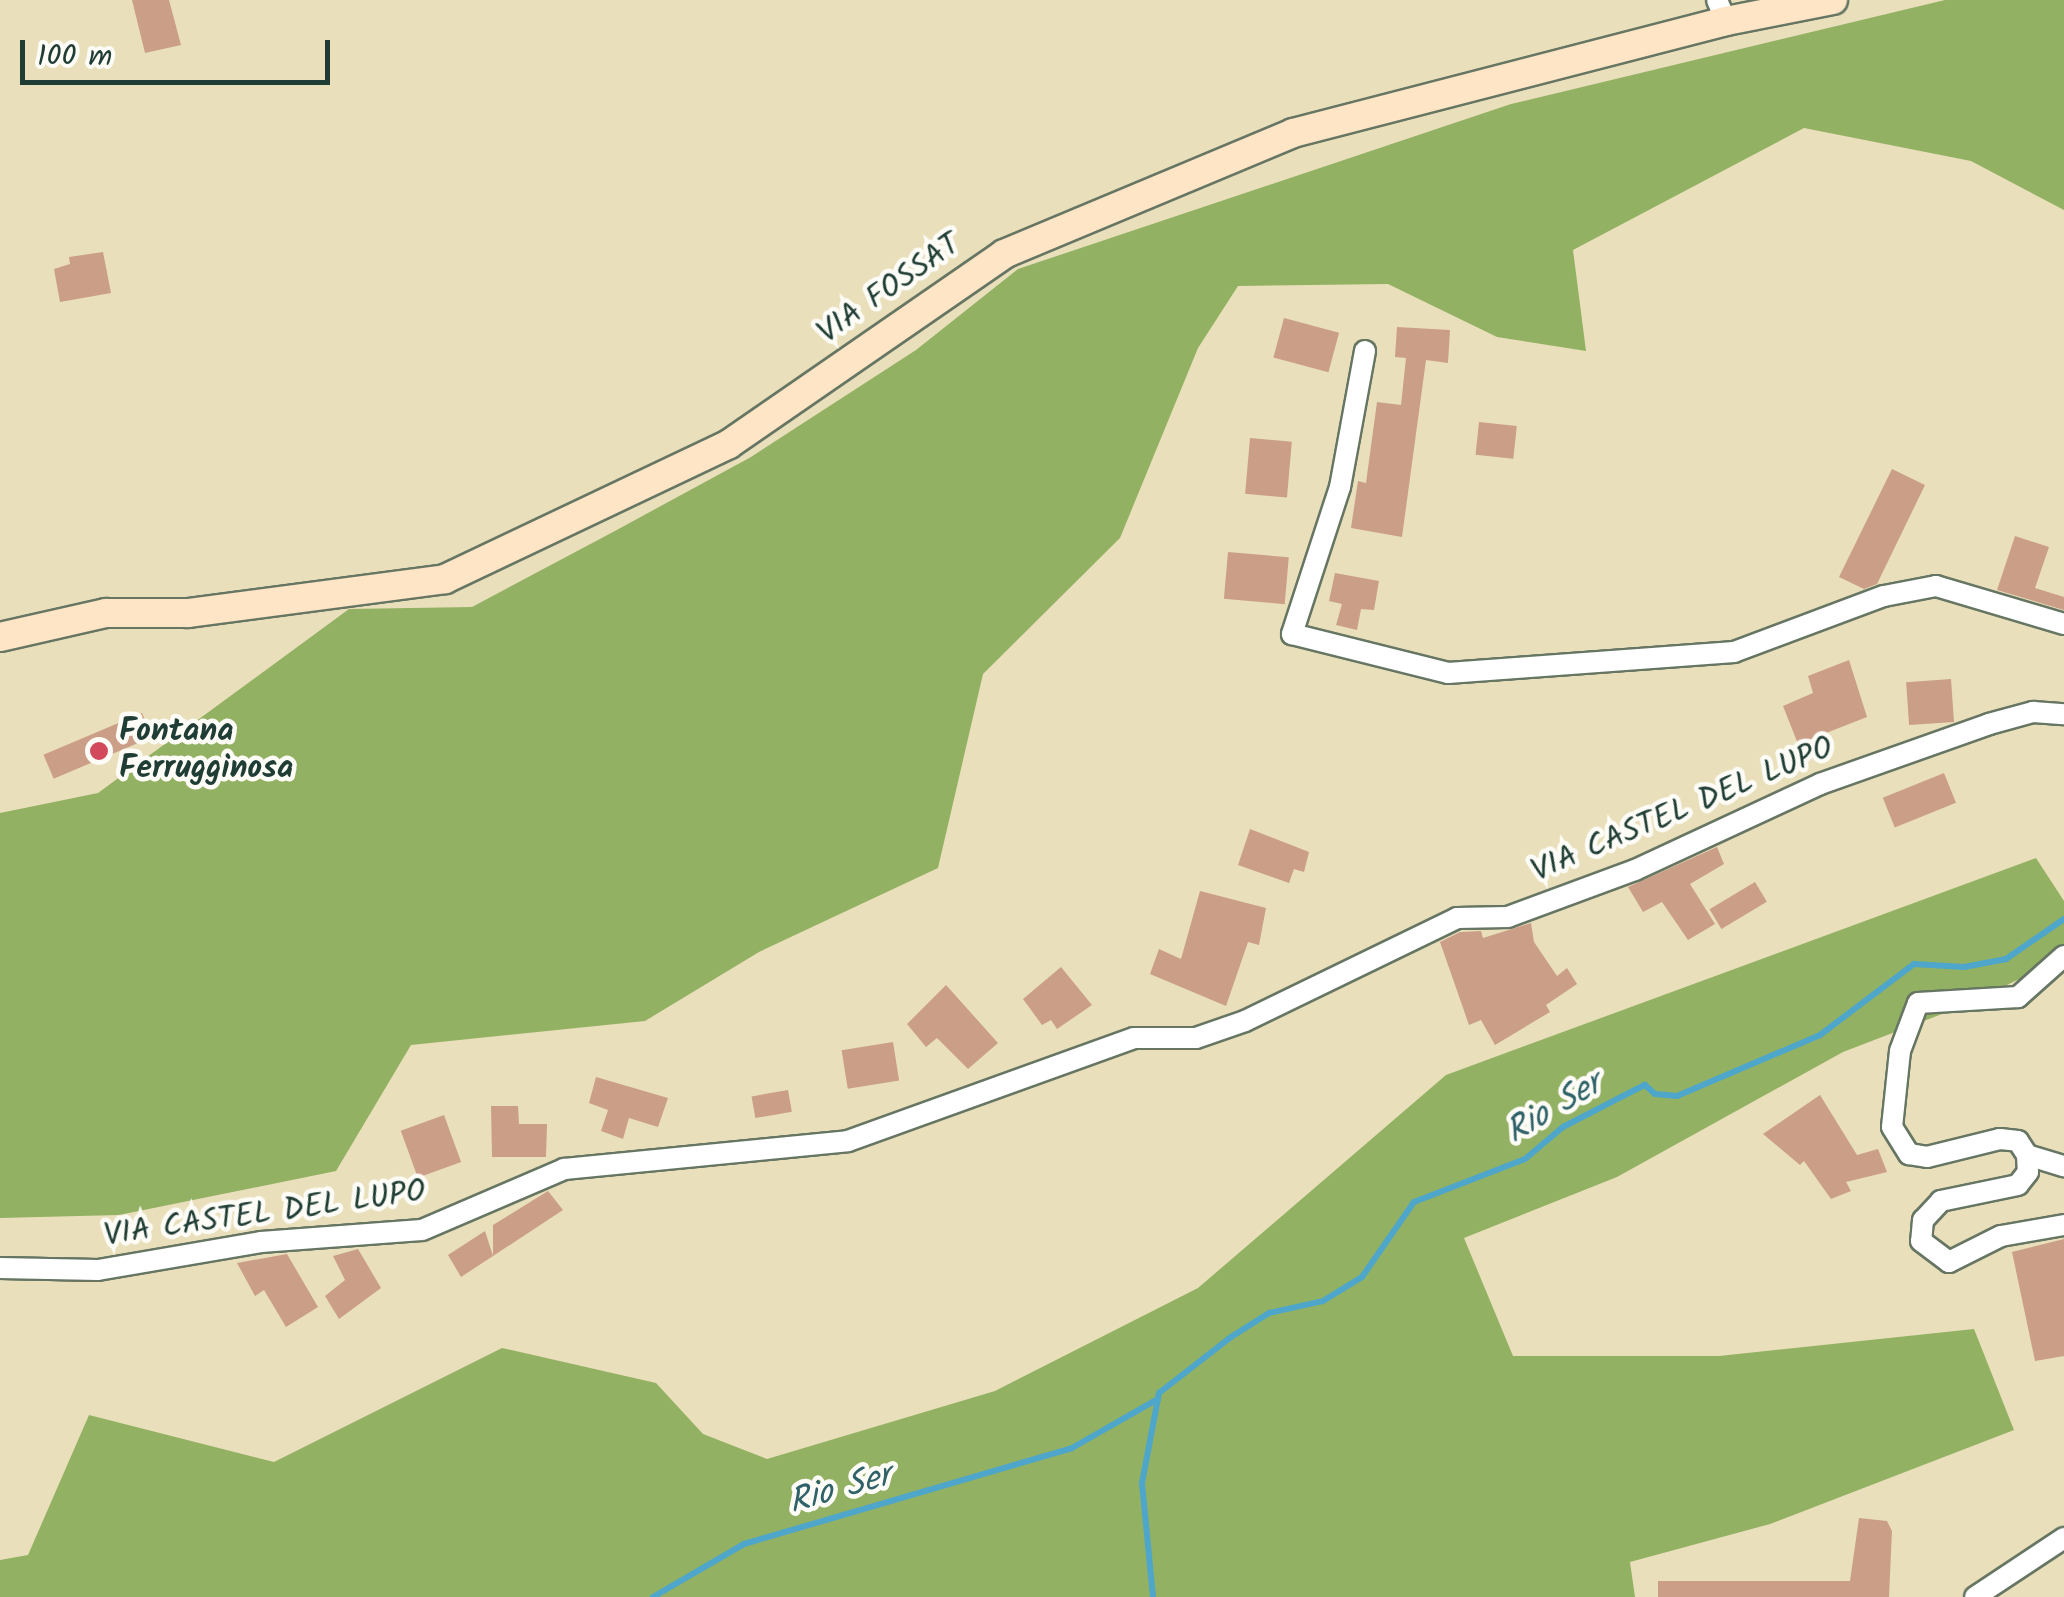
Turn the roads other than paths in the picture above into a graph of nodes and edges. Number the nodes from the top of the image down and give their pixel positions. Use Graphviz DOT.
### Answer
graph roads {
  1 [pos="1832,0"];
  2 [pos="1722,10"];
  3 [pos="1365,351"];
  4 [pos="2064,624"];
  5 [pos="0,637"];
  6 [pos="2064,714"];
  7 [pos="2064,956"];
  8 [pos="2027,1155"];
  9 [pos="2064,1166"];
  10 [pos="2064,1225"];
  11 [pos="0,1268"];
  12 [pos="2064,1538"];
  13 [pos="1975,1597"];
  1 -- 2 [label="street, VIA FOSSAT"];
  2 -- 5 [label="street, VIA FOSSAT"];
  3 -- 4 [label="street"];
  6 -- 11 [label="street, VIA CASTEL DEL LUPO"];
  7 -- 8 [label="street"];
  8 -- 9 [label="street"];
  8 -- 10 [label="street"];
  12 -- 13 [label="street"];
}
